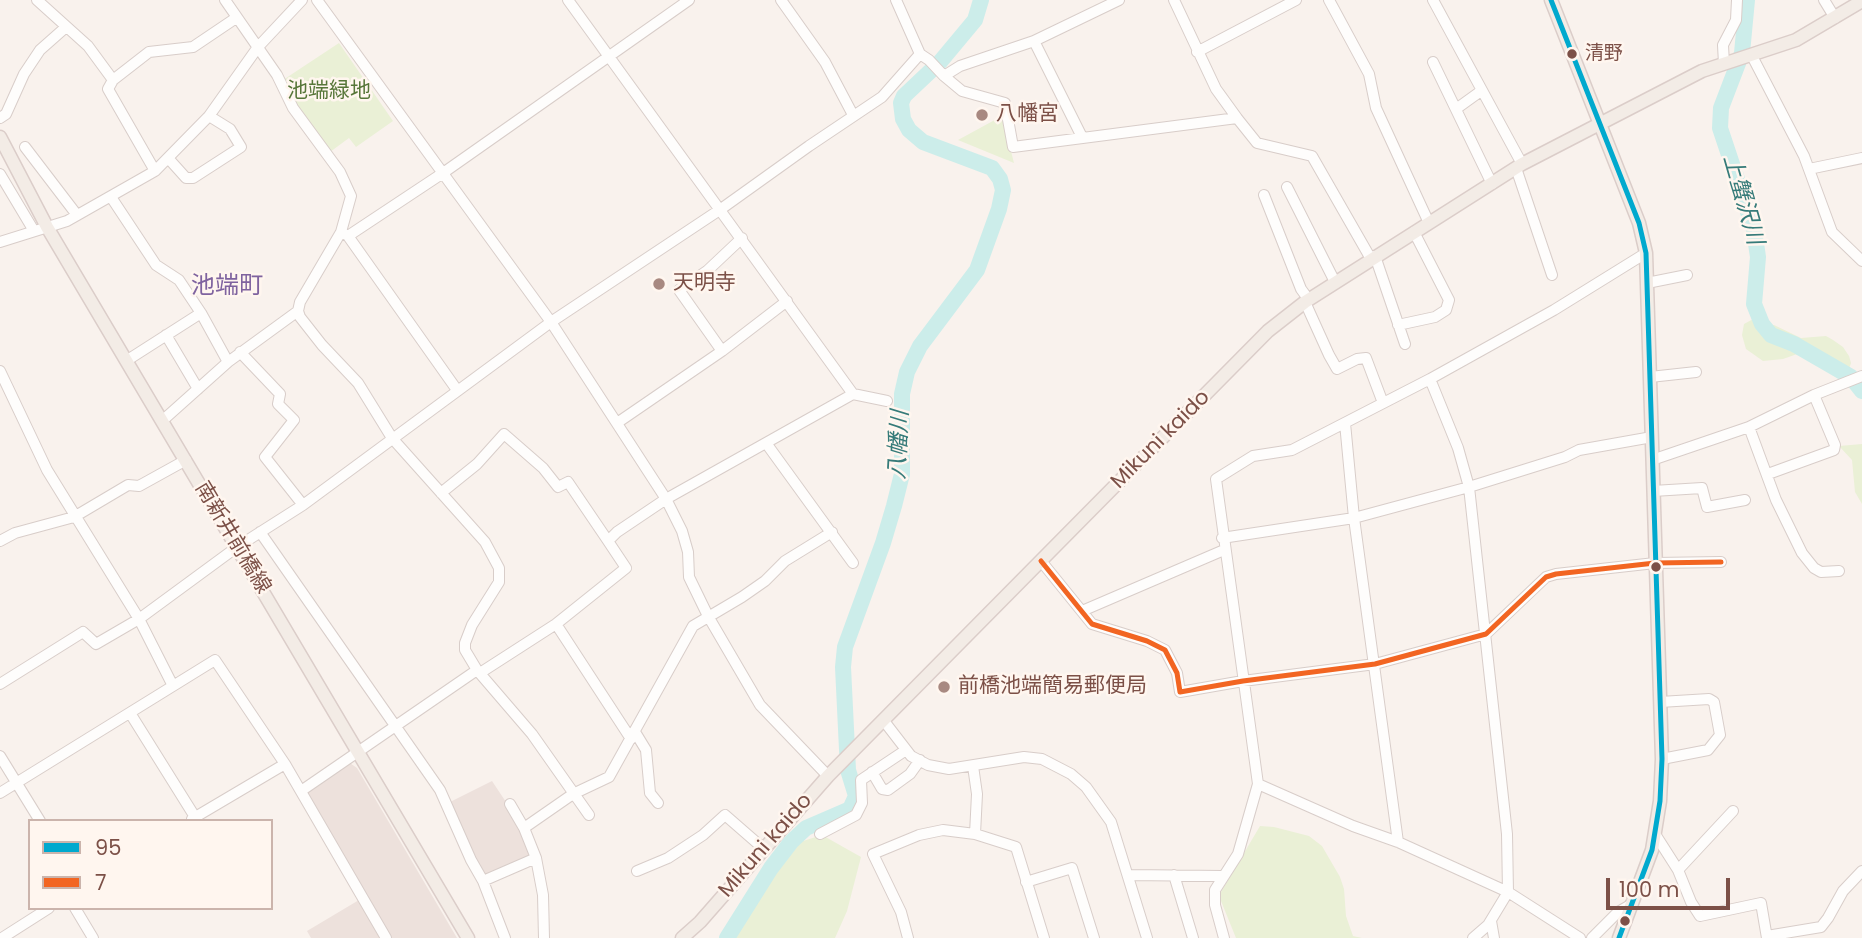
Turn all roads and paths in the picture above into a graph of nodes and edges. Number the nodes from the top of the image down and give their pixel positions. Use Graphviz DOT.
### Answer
graph roads {
  1 [pos="37,0"];
  2 [pos="225,0"];
  3 [pos="302,0"];
  4 [pos="317,0"];
  5 [pos="568,0"];
  6 [pos="690,0"];
  7 [pos="781,0"];
  8 [pos="895,0"];
  9 [pos="1119,0"];
  10 [pos="1174,0"];
  11 [pos="1296,0"];
  12 [pos="1329,0"];
  13 [pos="1433,0"];
  14 [pos="1551,0"];
  15 [pos="1737,0"];
  16 [pos="1824,0"];
  17 [pos="1862,1"];
  18 [pos="236,18"];
  19 [pos="1835,18"];
  20 [pos="66,27"];
  21 [pos="1034,41"];
  22 [pos="258,47"];
  23 [pos="1197,52"];
  24 [pos="920,54"];
  25 [pos="609,56"];
  26 [pos="1739,60"];
  27 [pos="1433,62"];
  28 [pos="942,74"];
  29 [pos="113,80"];
  30 [pos="1481,91"];
  31 [pos="1455,109"];
  32 [pos="853,115"];
  33 [pos="209,116"];
  34 [pos="0,118"];
  35 [pos="1237,118"];
  36 [pos="1601,122"];
  37 [pos="0,137"];
  38 [pos="1082,137"];
  39 [pos="25,147"];
  40 [pos="169,158"];
  41 [pos="1862,158"];
  42 [pos="1519,166"];
  43 [pos="1809,169"];
  44 [pos="155,171"];
  45 [pos="443,173"];
  46 [pos="0,174"];
  47 [pos="1492,184"];
  48 [pos="1287,187"];
  49 [pos="1264,195"];
  50 [pos="111,197"];
  51 [pos="721,209"];
  52 [pos="77,215"];
  53 [pos="1429,223"];
  54 [pos="41,229"];
  55 [pos="1414,232"];
  56 [pos="344,234"];
  57 [pos="741,238"];
  58 [pos="0,242"];
  59 [pos="1646,253"];
  60 [pos="1373,258"];
  61 [pos="1862,261"];
  62 [pos="1552,275"];
  63 [pos="1687,275"];
  64 [pos="1335,282"];
  65 [pos="1647,283"];
  66 [pos="787,301"];
  67 [pos="1307,301"];
  68 [pos="298,311"];
  69 [pos="201,313"];
  70 [pos="551,322"];
  71 [pos="1398,326"];
  72 [pos="166,335"];
  73 [pos="1405,344"];
  74 [pos="722,351"];
  75 [pos="240,352"];
  76 [pos="126,361"];
  77 [pos="228,362"];
  78 [pos="0,371"];
  79 [pos="1696,372"];
  80 [pos="1862,376"];
  81 [pos="1650,377"];
  82 [pos="1430,379"];
  83 [pos="198,388"];
  84 [pos="457,390"];
  85 [pos="853,394"];
  86 [pos="1814,396"];
  87 [pos="887,401"];
  88 [pos="1383,403"];
  89 [pos="162,421"];
  90 [pos="617,422"];
  91 [pos="1345,423"];
  92 [pos="1749,427"];
  93 [pos="1652,437"];
  94 [pos="392,438"];
  95 [pos="765,443"];
  96 [pos="186,460"];
  97 [pos="1652,460"];
  98 [pos="1768,474"];
  99 [pos="1469,487"];
  100 [pos="1653,491"];
  101 [pos="441,493"];
  102 [pos="666,499"];
  103 [pos="1745,500"];
  104 [pos="303,505"];
  105 [pos="74,517"];
  106 [pos="1354,518"];
  107 [pos="260,532"];
  108 [pos="832,532"];
  109 [pos="1222,538"];
  110 [pos="0,541"];
  111 [pos="608,541"];
  112 [pos="237,547"];
  113 [pos="1224,550"];
  114 [pos="1041,561"];
  115 [pos="1721,562"];
  116 [pos="853,563"];
  117 [pos="1656,563"];
  118 [pos="1839,571"];
  119 [pos="1082,611"];
  120 [pos="708,616"];
  121 [pos="139,619"];
  122 [pos="556,624"];
  123 [pos="1486,634"];
  124 [pos="1375,664"];
  125 [pos="478,672"];
  126 [pos="1243,681"];
  127 [pos="0,684"];
  128 [pos="173,686"];
  129 [pos="1660,702"];
  130 [pos="130,713"];
  131 [pos="884,721"];
  132 [pos="396,725"];
  133 [pos="633,736"];
  134 [pos="358,750"];
  135 [pos="906,750"];
  136 [pos="0,756"];
  137 [pos="1662,759"];
  138 [pos="920,760"];
  139 [pos="285,764"];
  140 [pos="973,766"];
  141 [pos="872,772"];
  142 [pos="828,776"];
  143 [pos="17,783"];
  144 [pos="1258,784"];
  145 [pos="301,791"];
  146 [pos="0,793"];
  147 [pos="573,794"];
  148 [pos="658,803"];
  149 [pos="510,804"];
  150 [pos="1733,811"];
  151 [pos="589,816"];
  152 [pos="39,819"];
  153 [pos="193,819"];
  154 [pos="524,828"];
  155 [pos="820,834"];
  156 [pos="975,834"];
  157 [pos="1656,834"];
  158 [pos="1398,842"];
  159 [pos="764,849"];
  160 [pos="536,858"];
  161 [pos="1678,870"];
  162 [pos="637,871"];
  163 [pos="1862,871"];
  164 [pos="1128,874"];
  165 [pos="1174,876"];
  166 [pos="1222,876"];
  167 [pos="483,881"];
  168 [pos="1026,882"];
  169 [pos="1508,892"];
  170 [pos="1632,904"];
  171 [pos="46,910"];
  172 [pos="76,910"];
  173 [pos="1490,921"];
  174 [pos="1794,935"];
  175 [pos="503,937"];
  176 [pos="1767,937"];
  177 [pos="2,938"];
  178 [pos="93,938"];
  179 [pos="386,938"];
  180 [pos="468,938"];
  181 [pos="544,938"];
  182 [pos="682,938"];
  183 [pos="908,938"];
  184 [pos="1044,938"];
  185 [pos="1094,938"];
  186 [pos="1147,938"];
  187 [pos="1193,938"];
  188 [pos="1224,938"];
  189 [pos="1473,938"];
  190 [pos="1494,938"];
  191 [pos="1580,938"];
  192 [pos="1592,938"];
  193 [pos="1619,938"];
  1 -- 20 [label="street"];
  2 -- 18 [label="street"];
  3 -- 22 [label="street"];
  4 -- 45 [label="street"];
  5 -- 25 [label="street"];
  6 -- 25 [label="street"];
  7 -- 32 [label="street"];
  8 -- 24 [label="street"];
  9 -- 21 [label="street"];
  10 -- 23 [label="street"];
  11 -- 23 [label="street"];
  12 -- 53 [label="street"];
  13 -- 30 [label="street"];
  14 -- 36 [label="main road"];
  15 -- 26 [label="street"];
  16 -- 19 [label="street"];
  17 -- 19 [label="main road, Mikuni kaido"];
  18 -- 22 [label="street"];
  18 -- 29 [label="street"];
  19 -- 26 [label="main road, Mikuni kaido"];
  20 -- 29 [label="street"];
  20 -- 34 [label="street"];
  21 -- 28 [label="street"];
  21 -- 38 [label="street"];
  22 -- 33 [label="street"];
  22 -- 56 [label="street"];
  23 -- 35 [label="street"];
  24 -- 28 [label="street"];
  24 -- 32 [label="street"];
  25 -- 45 [label="street"];
  25 -- 51 [label="street"];
  26 -- 36 [label="main road, Mikuni kaido"];
  26 -- 43 [label="street"];
  27 -- 31 [label="street"];
  28 -- 38 [label="street"];
  29 -- 44 [label="street"];
  30 -- 31 [label="street"];
  30 -- 42 [label="street"];
  31 -- 47 [label="street"];
  32 -- 51 [label="street"];
  33 -- 40 [label="street"];
  33 -- 40 [label="street"];
  35 -- 38 [label="street"];
  35 -- 60 [label="street"];
  36 -- 42 [label="main road, Mikuni kaido"];
  36 -- 59 [label="main road"];
  37 -- 54 [label="main road, 南新井前橋線"];
  39 -- 52 [label="street"];
  40 -- 44 [label="street"];
  41 -- 43 [label="street"];
  42 -- 47 [label="main road, Mikuni kaido"];
  42 -- 62 [label="street"];
  43 -- 61 [label="street"];
  44 -- 50 [label="street"];
  45 -- 56 [label="street"];
  45 -- 70 [label="street"];
  46 -- 54 [label="street"];
  47 -- 53 [label="main road, Mikuni kaido"];
  48 -- 64 [label="street"];
  49 -- 67 [label="street"];
  50 -- 52 [label="street"];
  50 -- 69 [label="street"];
  51 -- 57 [label="street"];
  51 -- 70 [label="street"];
  52 -- 54 [label="street"];
  53 -- 55 [label="main road, Mikuni kaido"];
  54 -- 58 [label="street"];
  54 -- 76 [label="main road, 南新井前橋線"];
  55 -- 60 [label="main road, Mikuni kaido"];
  55 -- 71 [label="street"];
  56 -- 68 [label="street"];
  56 -- 84 [label="street"];
  57 -- 66 [label="street"];
  57 -- 74 [label="street"];
  59 -- 65 [label="main road"];
  59 -- 82 [label="street"];
  60 -- 64 [label="main road, Mikuni kaido"];
  60 -- 71 [label="street"];
  63 -- 65 [label="street"];
  64 -- 67 [label="main road, Mikuni kaido"];
  65 -- 81 [label="main road"];
  66 -- 74 [label="street"];
  66 -- 85 [label="street"];
  67 -- 88 [label="street"];
  67 -- 114 [label="main road, Mikuni kaido"];
  68 -- 75 [label="street"];
  68 -- 94 [label="street"];
  69 -- 72 [label="street"];
  69 -- 77 [label="street"];
  70 -- 84 [label="street"];
  70 -- 90 [label="street"];
  71 -- 73 [label="street"];
  72 -- 76 [label="street"];
  72 -- 83 [label="street"];
  74 -- 90 [label="street"];
  75 -- 77 [label="street"];
  75 -- 104 [label="street"];
  76 -- 89 [label="main road, 南新井前橋線"];
  77 -- 83 [label="street"];
  78 -- 105 [label="street"];
  79 -- 81 [label="street"];
  80 -- 86 [label="street"];
  81 -- 93 [label="main road"];
  82 -- 88 [label="street"];
  82 -- 99 [label="street"];
  83 -- 89 [label="street"];
  84 -- 94 [label="street"];
  85 -- 87 [label="street"];
  85 -- 95 [label="street"];
  86 -- 92 [label="street"];
  86 -- 98 [label="street"];
  88 -- 91 [label="street"];
  89 -- 96 [label="main road, 南新井前橋線"];
  90 -- 102 [label="street"];
  91 -- 106 [label="street"];
  91 -- 109 [label="street"];
  92 -- 97 [label="street"];
  92 -- 98 [label="street"];
  93 -- 97 [label="main road"];
  93 -- 99 [label="street"];
  94 -- 101 [label="street"];
  94 -- 104 [label="street"];
  95 -- 102 [label="street"];
  95 -- 108 [label="street"];
  96 -- 105 [label="street"];
  96 -- 112 [label="main road, 南新井前橋線"];
  97 -- 100 [label="main road"];
  98 -- 118 [label="street"];
  99 -- 106 [label="street"];
  99 -- 123 [label="street"];
  100 -- 103 [label="street"];
  100 -- 117 [label="main road"];
  101 -- 111 [label="street"];
  101 -- 125 [label="street"];
  102 -- 111 [label="street"];
  102 -- 120 [label="street"];
  104 -- 107 [label="street"];
  105 -- 110 [label="street"];
  105 -- 121 [label="street"];
  106 -- 109 [label="street"];
  106 -- 124 [label="street"];
  107 -- 112 [label="street"];
  107 -- 132 [label="street"];
  108 -- 116 [label="street"];
  108 -- 120 [label="street"];
  109 -- 113 [label="street"];
  111 -- 122 [label="street"];
  112 -- 121 [label="street"];
  112 -- 134 [label="main road, 南新井前橋線"];
  113 -- 119 [label="street"];
  113 -- 126 [label="street"];
  114 -- 119 [label="street"];
  114 -- 131 [label="main road, Mikuni kaido"];
  115 -- 117 [label="street"];
  117 -- 123 [label="street"];
  117 -- 129 [label="main road"];
  119 -- 126 [label="street"];
  120 -- 133 [label="street"];
  120 -- 142 [label="street"];
  121 -- 127 [label="street"];
  121 -- 128 [label="street"];
  122 -- 125 [label="street"];
  122 -- 133 [label="street"];
  123 -- 124 [label="street"];
  123 -- 169 [label="street"];
  124 -- 126 [label="street"];
  124 -- 158 [label="street"];
  125 -- 132 [label="street"];
  125 -- 147 [label="street"];
  126 -- 144 [label="street"];
  128 -- 130 [label="street"];
  128 -- 139 [label="street"];
  129 -- 137 [label="main road"];
  129 -- 137 [label="street"];
  130 -- 143 [label="street"];
  130 -- 153 [label="street"];
  131 -- 135 [label="street"];
  131 -- 142 [label="main road, Mikuni kaido"];
  132 -- 134 [label="street"];
  132 -- 167 [label="street"];
  133 -- 147 [label="street"];
  133 -- 148 [label="street"];
  134 -- 145 [label="street"];
  134 -- 180 [label="main road, 南新井前橋線"];
  135 -- 138 [label="street"];
  135 -- 141 [label="street"];
  136 -- 143 [label="street"];
  137 -- 157 [label="main road"];
  138 -- 140 [label="street"];
  138 -- 141 [label="street"];
  139 -- 145 [label="street"];
  139 -- 153 [label="street"];
  140 -- 156 [label="street"];
  140 -- 164 [label="street"];
  141 -- 155 [label="street"];
  142 -- 159 [label="main road, Mikuni kaido"];
  143 -- 146 [label="street"];
  143 -- 152 [label="street"];
  144 -- 158 [label="street"];
  144 -- 166 [label="street"];
  145 -- 179 [label="street"];
  147 -- 151 [label="street"];
  147 -- 154 [label="street"];
  149 -- 154 [label="street"];
  150 -- 161 [label="street"];
  154 -- 160 [label="street"];
  156 -- 168 [label="street"];
  156 -- 183 [label="street"];
  157 -- 161 [label="street"];
  157 -- 170 [label="main road"];
  158 -- 169 [label="street"];
  159 -- 162 [label="street"];
  159 -- 182 [label="main road, Mikuni kaido"];
  160 -- 167 [label="street"];
  160 -- 181 [label="street"];
  161 -- 176 [label="street"];
  163 -- 174 [label="street"];
  164 -- 165 [label="street"];
  164 -- 186 [label="street"];
  165 -- 166 [label="street"];
  165 -- 187 [label="street"];
  166 -- 188 [label="street"];
  167 -- 175 [label="street"];
  168 -- 184 [label="street"];
  168 -- 185 [label="street"];
  169 -- 173 [label="street"];
  169 -- 191 [label="street"];
  170 -- 192 [label="street"];
  170 -- 193 [label="main road"];
  171 -- 177 [label="street"];
  172 -- 178 [label="street"];
  173 -- 189 [label="street"];
  173 -- 190 [label="street"];
  174 -- 176 [label="street"];
}
